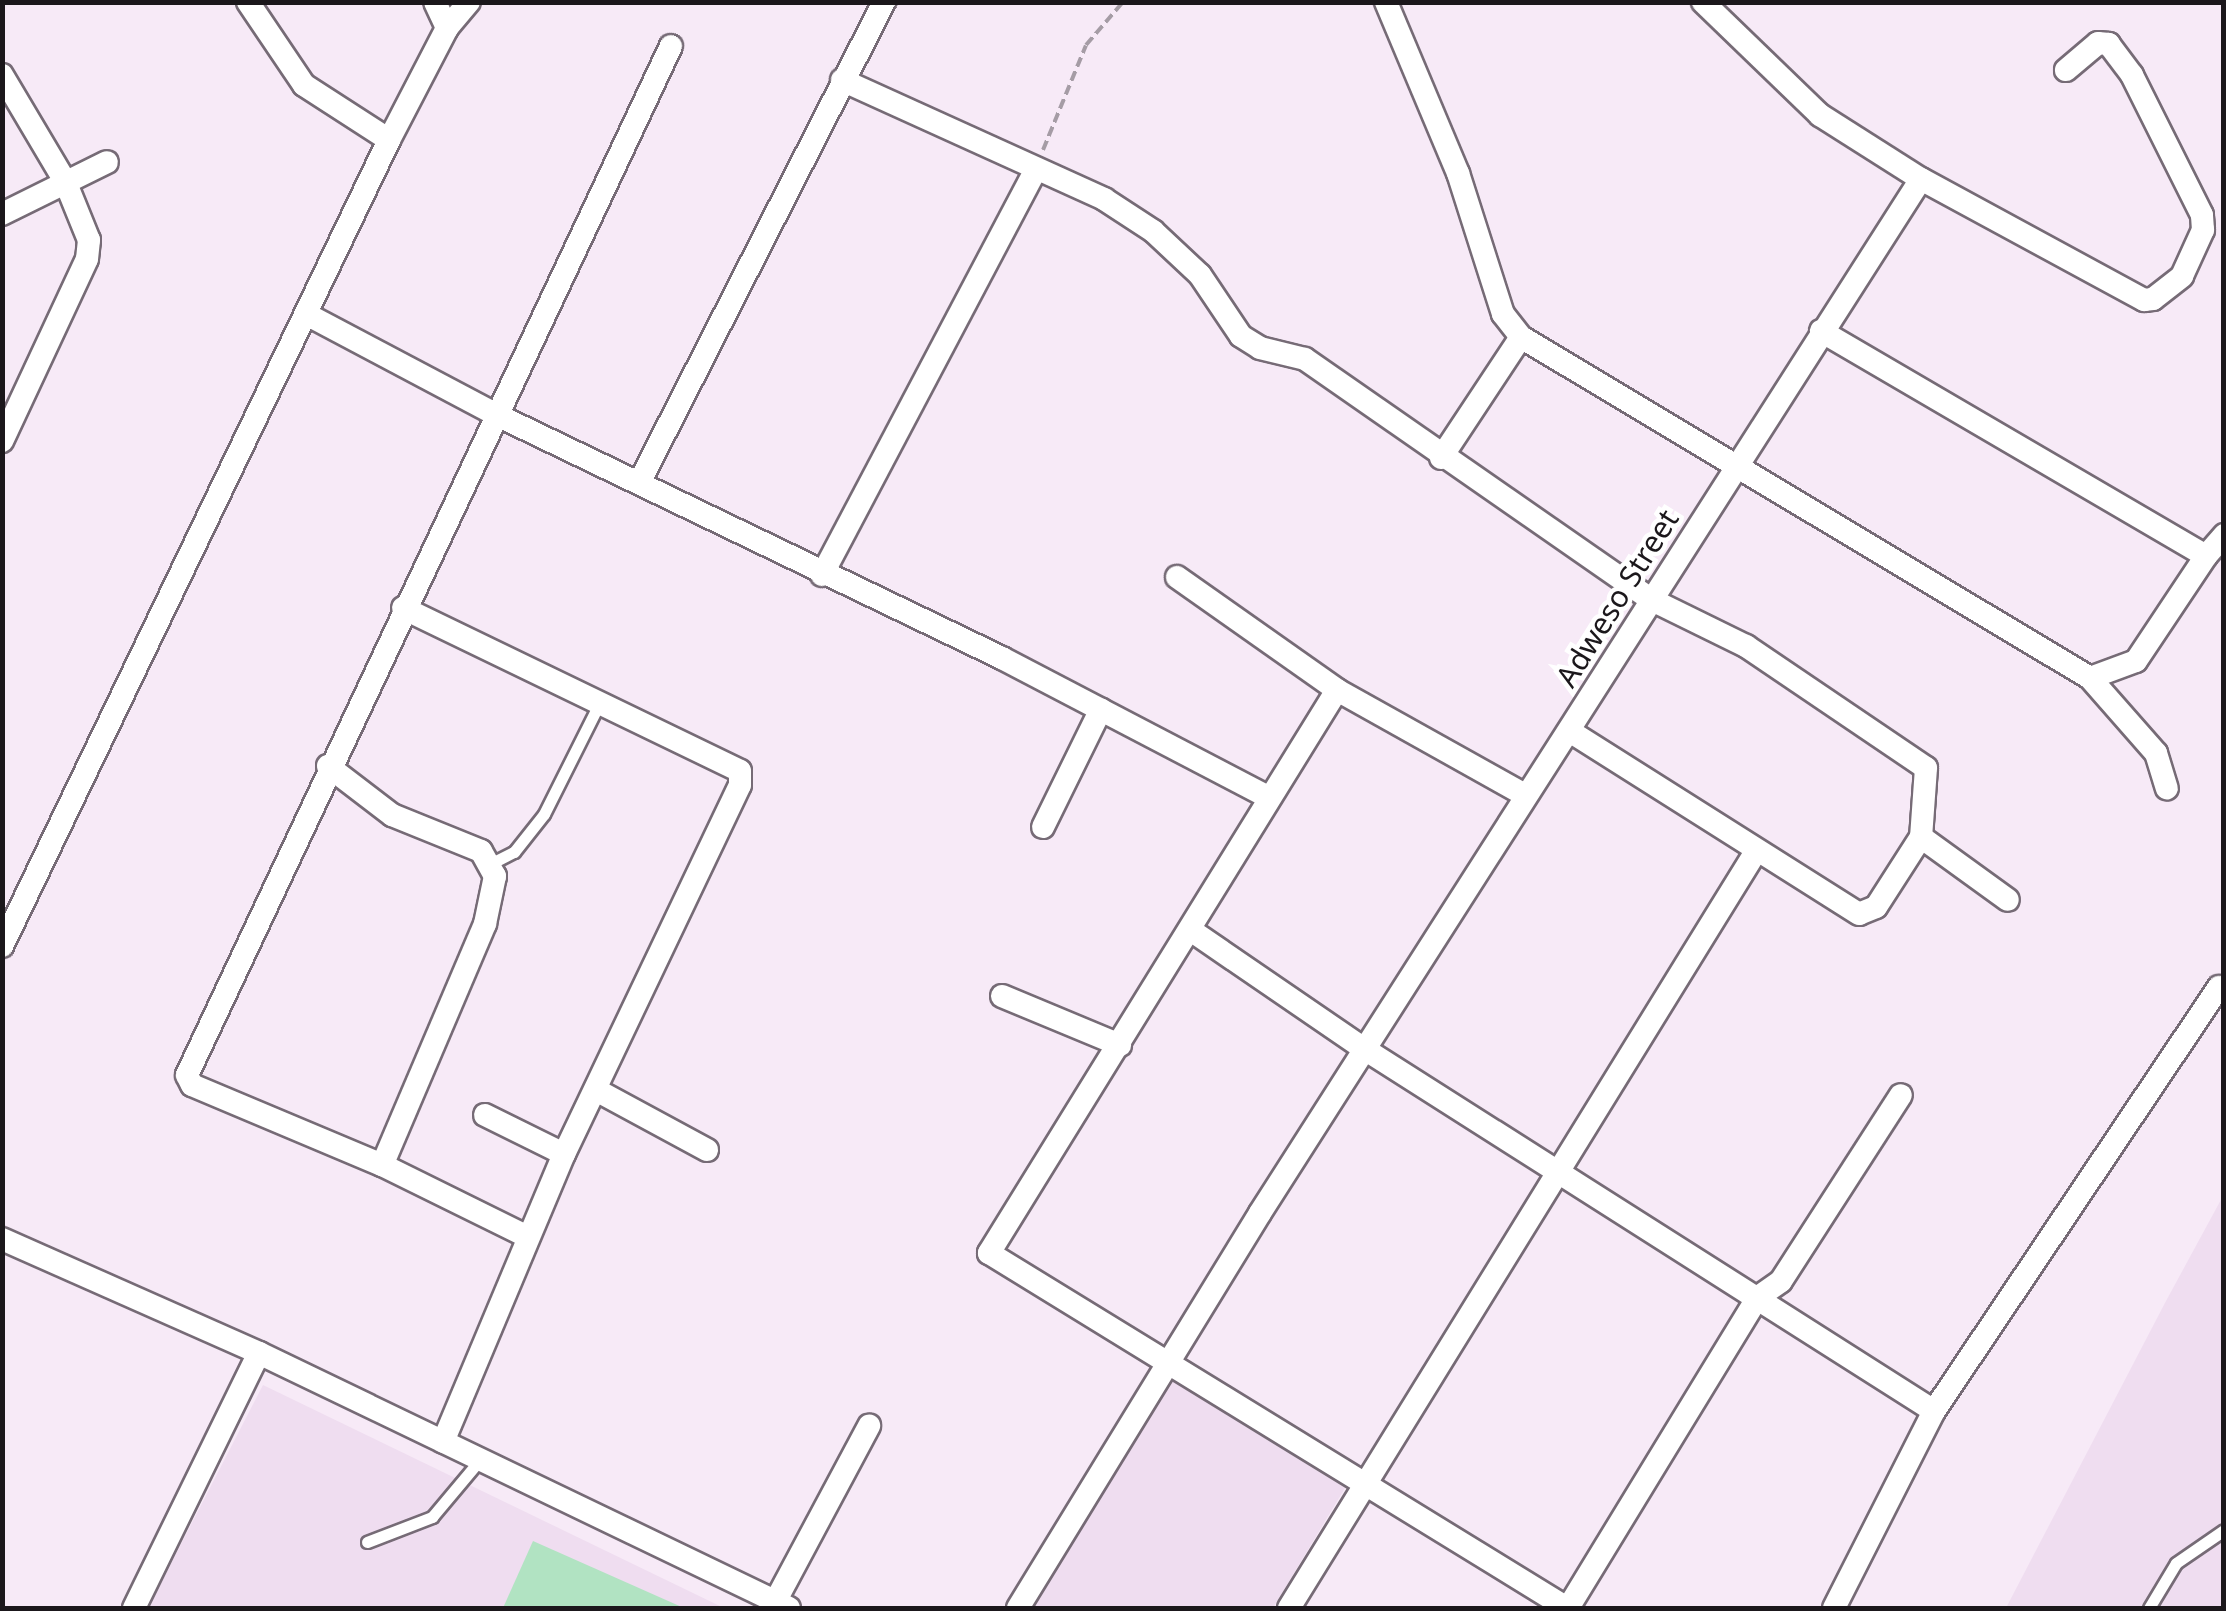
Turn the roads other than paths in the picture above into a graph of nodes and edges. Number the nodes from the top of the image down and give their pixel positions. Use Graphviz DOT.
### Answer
graph roads {
  1 [pos="248,2"];
  2 [pos="435,2"];
  3 [pos="469,2"];
  4 [pos="884,2"];
  5 [pos="1386,2"];
  6 [pos="1703,2"];
  7 [pos="447,28"];
  8 [pos="671,46"];
  9 [pos="2066,70"];
  10 [pos="2,75"];
  11 [pos="842,80"];
  12 [pos="389,140"];
  13 [pos="107,162"];
  14 [pos="1034,171"];
  15 [pos="1921,179"];
  16 [pos="65,181"];
  17 [pos="2,214"];
  18 [pos="308,316"];
  19 [pos="1821,331"];
  20 [pos="1522,337"];
  21 [pos="497,415"];
  22 [pos="2,441"];
  23 [pos="1440,458"];
  24 [pos="1738,464"];
  25 [pos="639,483"];
  26 [pos="2224,535"];
  27 [pos="2206,556"];
  28 [pos="822,575"];
  29 [pos="1177,577"];
  30 [pos="1652,600"];
  31 [pos="403,608"];
  32 [pos="2090,678"];
  33 [pos="1337,690"];
  34 [pos="598,706"];
  35 [pos="1100,709"];
  36 [pos="1569,730"];
  37 [pos="328,766"];
  38 [pos="2167,788"];
  39 [pos="1525,795"];
  40 [pos="1268,798"];
  41 [pos="1043,827"];
  42 [pos="1920,837"];
  43 [pos="1754,853"];
  44 [pos="492,862"];
  45 [pos="2008,900"];
  46 [pos="1192,931"];
  47 [pos="2,946"];
  48 [pos="2218,987"];
  49 [pos="1002,996"];
  50 [pos="1120,1045"];
  51 [pos="1366,1050"];
  52 [pos="598,1090"];
  53 [pos="1901,1095"];
  54 [pos="486,1115"];
  55 [pos="707,1150"];
  56 [pos="564,1154"];
  57 [pos="382,1165"];
  58 [pos="1562,1169"];
  59 [pos="528,1236"];
  60 [pos="2,1239"];
  61 [pos="1757,1298"];
  62 [pos="259,1353"];
  63 [pos="1167,1364"];
  64 [pos="1934,1411"];
  65 [pos="869,1426"];
  66 [pos="443,1442"];
  67 [pos="479,1460"];
  68 [pos="1367,1481"];
  69 [pos="2224,1530"];
  70 [pos="367,1542"];
  71 [pos="782,1606"];
  72 [pos="134,1608"];
  73 [pos="1018,1608"];
  74 [pos="1289,1608"];
  75 [pos="1567,1608"];
  76 [pos="1834,1608"];
  77 [pos="2148,1608"];
  1 -- 12 [label="street"];
  2 -- 7 [label="street"];
  3 -- 7 [label="street"];
  4 -- 11 [label="street"];
  5 -- 20 [label="street"];
  6 -- 15 [label="street"];
  7 -- 12 [label="street"];
  8 -- 21 [label="street"];
  9 -- 15 [label="street"];
  10 -- 16 [label="street"];
  11 -- 14 [label="street"];
  11 -- 25 [label="street"];
  12 -- 18 [label="street"];
  13 -- 16 [label="street"];
  14 -- 23 [label="street"];
  14 -- 28 [label="street"];
  15 -- 19 [label="street, Adweso Street"];
  16 -- 17 [label="street"];
  16 -- 22 [label="street"];
  18 -- 21 [label="street"];
  18 -- 47 [label="street"];
  19 -- 24 [label="street, Adweso Street"];
  19 -- 27 [label="street"];
  20 -- 23 [label="street"];
  20 -- 24 [label="street"];
  21 -- 25 [label="street"];
  21 -- 31 [label="street"];
  23 -- 30 [label="street"];
  24 -- 30 [label="street, Adweso Street"];
  24 -- 32 [label="street"];
  25 -- 28 [label="street"];
  26 -- 27 [label="street"];
  27 -- 32 [label="street"];
  28 -- 35 [label="street"];
  29 -- 33 [label="street"];
  30 -- 36 [label="street, Adweso Street"];
  30 -- 42 [label="street"];
  31 -- 34 [label="street"];
  31 -- 37 [label="street"];
  32 -- 38 [label="street"];
  33 -- 39 [label="street"];
  33 -- 40 [label="street"];
  34 -- 44 [label="lane"];
  34 -- 52 [label="street"];
  35 -- 40 [label="street"];
  35 -- 41 [label="street"];
  36 -- 39 [label="street, Adweso Street"];
  36 -- 43 [label="street"];
  37 -- 44 [label="street"];
  37 -- 57 [label="street"];
  39 -- 51 [label="street, Adweso Street"];
  40 -- 46 [label="street"];
  42 -- 43 [label="street"];
  42 -- 45 [label="street"];
  43 -- 58 [label="street"];
  44 -- 57 [label="street"];
  46 -- 50 [label="street"];
  46 -- 51 [label="street"];
  48 -- 64 [label="street"];
  49 -- 50 [label="street"];
  50 -- 63 [label="street"];
  51 -- 58 [label="street"];
  51 -- 63 [label="street, Adweso Street"];
  52 -- 55 [label="street"];
  52 -- 56 [label="street"];
  53 -- 61 [label="street"];
  54 -- 56 [label="street"];
  56 -- 59 [label="street"];
  57 -- 59 [label="street"];
  58 -- 61 [label="street"];
  58 -- 68 [label="street"];
  59 -- 66 [label="street"];
  60 -- 62 [label="street"];
  61 -- 64 [label="street"];
  61 -- 75 [label="street"];
  62 -- 66 [label="street"];
  62 -- 72 [label="street"];
  63 -- 68 [label="street"];
  63 -- 73 [label="street, Adweso Street"];
  64 -- 76 [label="street"];
  65 -- 71 [label="street"];
  66 -- 67 [label="street"];
  67 -- 70 [label="lane"];
  67 -- 71 [label="street"];
  68 -- 74 [label="street"];
  68 -- 75 [label="street"];
  69 -- 77 [label="lane"];
}
